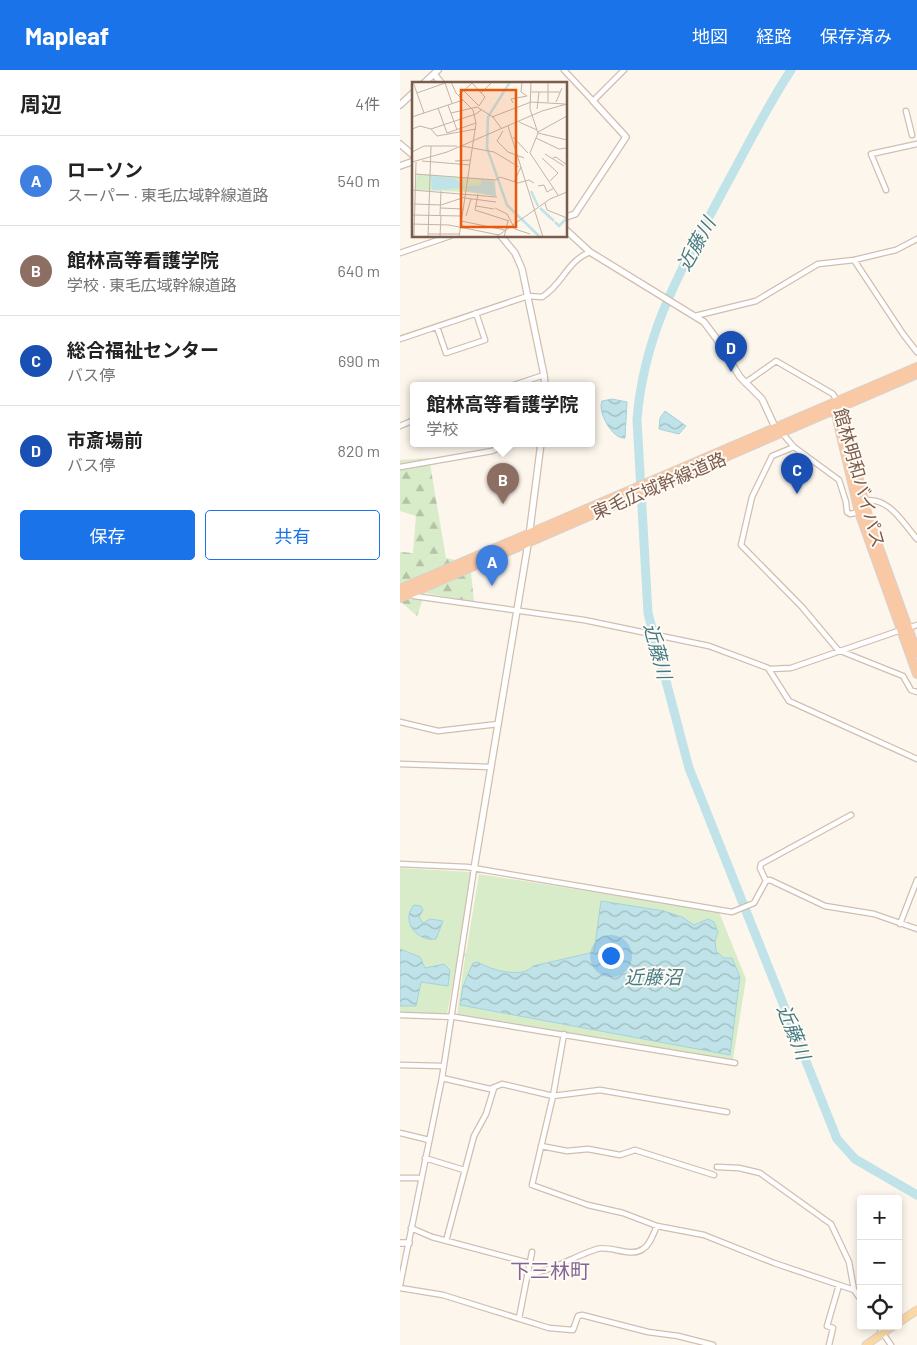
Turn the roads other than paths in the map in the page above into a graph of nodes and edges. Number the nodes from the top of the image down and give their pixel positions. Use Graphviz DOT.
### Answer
graph roads {
  1 [pos="564,70"];
  2 [pos="624,70"];
  3 [pos="436,72"];
  4 [pos="425,82"];
  5 [pos="412,94"];
  6 [pos="593,101"];
  7 [pos="400,105"];
  8 [pos="906,111"];
  9 [pos="912,135"];
  10 [pos="400,144"];
  11 [pos="917,144"];
  12 [pos="412,154"];
  13 [pos="412,162"];
  14 [pos="400,166"];
  15 [pos="886,190"];
  16 [pos="568,216"];
  17 [pos="568,232"];
  18 [pos="444,238"];
  19 [pos="503,238"];
  20 [pos="917,239"];
  21 [pos="590,252"];
  22 [pos="400,253"];
  23 [pos="854,260"];
  24 [pos="528,296"];
  25 [pos="476,313"];
  26 [pos="695,316"];
  27 [pos="437,327"];
  28 [pos="400,340"];
  29 [pos="917,352"];
  30 [pos="917,367"];
  31 [pos="917,374"];
  32 [pos="544,375"];
  33 [pos="523,382"];
  34 [pos="544,382"];
  35 [pos="745,383"];
  36 [pos="838,406"];
  37 [pos="775,427"];
  38 [pos="782,433"];
  39 [pos="497,447"];
  40 [pos="504,447"];
  41 [pos="540,447"];
  42 [pos="794,447"];
  43 [pos="498,450"];
  44 [pos="400,467"];
  45 [pos="648,486"];
  46 [pos="632,493"];
  47 [pos="864,501"];
  48 [pos="859,512"];
  49 [pos="529,534"];
  50 [pos="917,539"];
  51 [pos="528,544"];
  52 [pos="400,589"];
  53 [pos="411,593"];
  54 [pos="400,598"];
  55 [pos="517,610"];
  56 [pos="917,625"];
  57 [pos="905,629"];
  58 [pos="838,650"];
  59 [pos="917,653"];
  60 [pos="770,669"];
  61 [pos="917,674"];
  62 [pos="917,692"];
  63 [pos="400,722"];
  64 [pos="498,724"];
  65 [pos="917,759"];
  66 [pos="400,764"];
  67 [pos="491,767"];
  68 [pos="852,815"];
  69 [pos="400,864"];
  70 [pos="474,869"];
  71 [pos="917,880"];
  72 [pos="766,881"];
  73 [pos="900,924"];
  74 [pos="917,930"];
  75 [pos="400,1015"];
  76 [pos="451,1016"];
  77 [pos="564,1034"];
  78 [pos="735,1063"];
  79 [pos="400,1065"];
  80 [pos="443,1066"];
  81 [pos="442,1078"];
  82 [pos="494,1088"];
  83 [pos="554,1096"];
  84 [pos="727,1112"];
  85 [pos="400,1133"];
  86 [pos="429,1140"];
  87 [pos="541,1146"];
  88 [pos="426,1158"];
  89 [pos="718,1167"];
  90 [pos="464,1170"];
  91 [pos="714,1175"];
  92 [pos="400,1178"];
  93 [pos="422,1178"];
  94 [pos="657,1226"];
  95 [pos="411,1228"];
  96 [pos="446,1241"];
  97 [pos="400,1242"];
  98 [pos="408,1243"];
  99 [pos="532,1252"];
  100 [pos="529,1263"];
  101 [pos="527,1274"];
  102 [pos="839,1285"];
  103 [pos="400,1286"];
  104 [pos="854,1290"];
  105 [pos="857,1294"];
  106 [pos="917,1310"];
  107 [pos="519,1318"];
  108 [pos="902,1320"];
  109 [pos="881,1330"];
  110 [pos="888,1330"];
  111 [pos="883,1333"];
  112 [pos="712,1345"];
  113 [pos="829,1345"];
  114 [pos="866,1345"];
  115 [pos="891,1345"];
  1 -- 6 [label="street"];
  2 -- 6 [label="street"];
  3 -- 4 [label="street"];
  5 -- 7 [label="street"];
  6 -- 16 [label="street"];
  8 -- 9 [label="street"];
  10 -- 12 [label="street"];
  11 -- 15 [label="street"];
  13 -- 14 [label="street"];
  17 -- 21 [label="street"];
  18 -- 22 [label="street"];
  19 -- 24 [label="street"];
  20 -- 23 [label="street"];
  21 -- 24 [label="street"];
  21 -- 26 [label="street"];
  23 -- 26 [label="street"];
  23 -- 29 [label="street"];
  24 -- 25 [label="street"];
  24 -- 32 [label="street"];
  25 -- 27 [label="street"];
  25 -- 27 [label="street"];
  26 -- 35 [label="street"];
  27 -- 28 [label="street"];
  30 -- 36 [label="highway, 東毛広域幹線道路"];
  31 -- 36 [label="highway, 東毛広域幹線道路"];
  32 -- 33 [label="street"];
  32 -- 34 [label="street"];
  35 -- 36 [label="street"];
  35 -- 37 [label="street"];
  36 -- 37 [label="highway, 東毛広域幹線道路"];
  36 -- 38 [label="highway, 東毛広域幹線道路"];
  36 -- 47 [label="highway, 館林明和バイパス"];
  36 -- 48 [label="highway, 館林明和バイパス"];
  37 -- 45 [label="highway, 東毛広域幹線道路"];
  38 -- 42 [label="street"];
  38 -- 45 [label="highway, 東毛広域幹線道路"];
  39 -- 43 [label="street"];
  40 -- 43 [label="street"];
  41 -- 49 [label="street"];
  42 -- 48 [label="street"];
  42 -- 58 [label="street"];
  43 -- 44 [label="street"];
  45 -- 46 [label="highway, 東毛広域幹線道路"];
  46 -- 49 [label="highway, 東毛広域幹線道路"];
  46 -- 51 [label="highway, 東毛広域幹線道路"];
  47 -- 50 [label="street"];
  47 -- 57 [label="highway, 館林明和バイパス"];
  48 -- 57 [label="highway, 館林明和バイパス"];
  49 -- 51 [label="street"];
  49 -- 52 [label="highway, 東毛広域幹線道路"];
  51 -- 53 [label="highway, 東毛広域幹線道路"];
  51 -- 55 [label="street"];
  53 -- 54 [label="highway, 東毛広域幹線道路"];
  53 -- 55 [label="street"];
  55 -- 60 [label="street"];
  55 -- 64 [label="street"];
  56 -- 57 [label="street"];
  57 -- 58 [label="street"];
  57 -- 59 [label="highway, 館林明和バイパス"];
  57 -- 61 [label="highway, 館林明和バイパス"];
  58 -- 60 [label="street"];
  58 -- 62 [label="street"];
  60 -- 65 [label="street"];
  63 -- 64 [label="street"];
  64 -- 67 [label="street"];
  66 -- 67 [label="street"];
  67 -- 70 [label="street"];
  68 -- 72 [label="street"];
  69 -- 70 [label="street"];
  70 -- 72 [label="street"];
  70 -- 76 [label="street"];
  71 -- 73 [label="street"];
  72 -- 73 [label="street"];
  73 -- 74 [label="street"];
  75 -- 76 [label="street"];
  76 -- 77 [label="street"];
  76 -- 80 [label="street"];
  77 -- 78 [label="street"];
  77 -- 83 [label="street"];
  79 -- 80 [label="street"];
  80 -- 81 [label="street"];
  81 -- 82 [label="street"];
  81 -- 86 [label="street"];
  82 -- 83 [label="street"];
  82 -- 90 [label="street"];
  83 -- 84 [label="street"];
  83 -- 87 [label="street"];
  85 -- 86 [label="street"];
  86 -- 88 [label="street"];
  87 -- 91 [label="street"];
  87 -- 94 [label="street"];
  88 -- 90 [label="street"];
  88 -- 93 [label="street"];
  89 -- 104 [label="street"];
  90 -- 96 [label="street"];
  92 -- 93 [label="street"];
  93 -- 95 [label="street"];
  94 -- 101 [label="street"];
  94 -- 102 [label="street"];
  95 -- 96 [label="street"];
  95 -- 98 [label="street"];
  96 -- 100 [label="street"];
  97 -- 98 [label="street"];
  98 -- 103 [label="street"];
  99 -- 100 [label="street"];
  100 -- 101 [label="street"];
  101 -- 107 [label="street"];
  102 -- 104 [label="street"];
  102 -- 113 [label="street"];
  103 -- 107 [label="street"];
  104 -- 105 [label="street"];
  106 -- 108 [label="main road"];
  107 -- 112 [label="street"];
  109 -- 111 [label="street"];
  110 -- 111 [label="main road"];
  111 -- 114 [label="main road"];
  111 -- 115 [label="street"];
}
